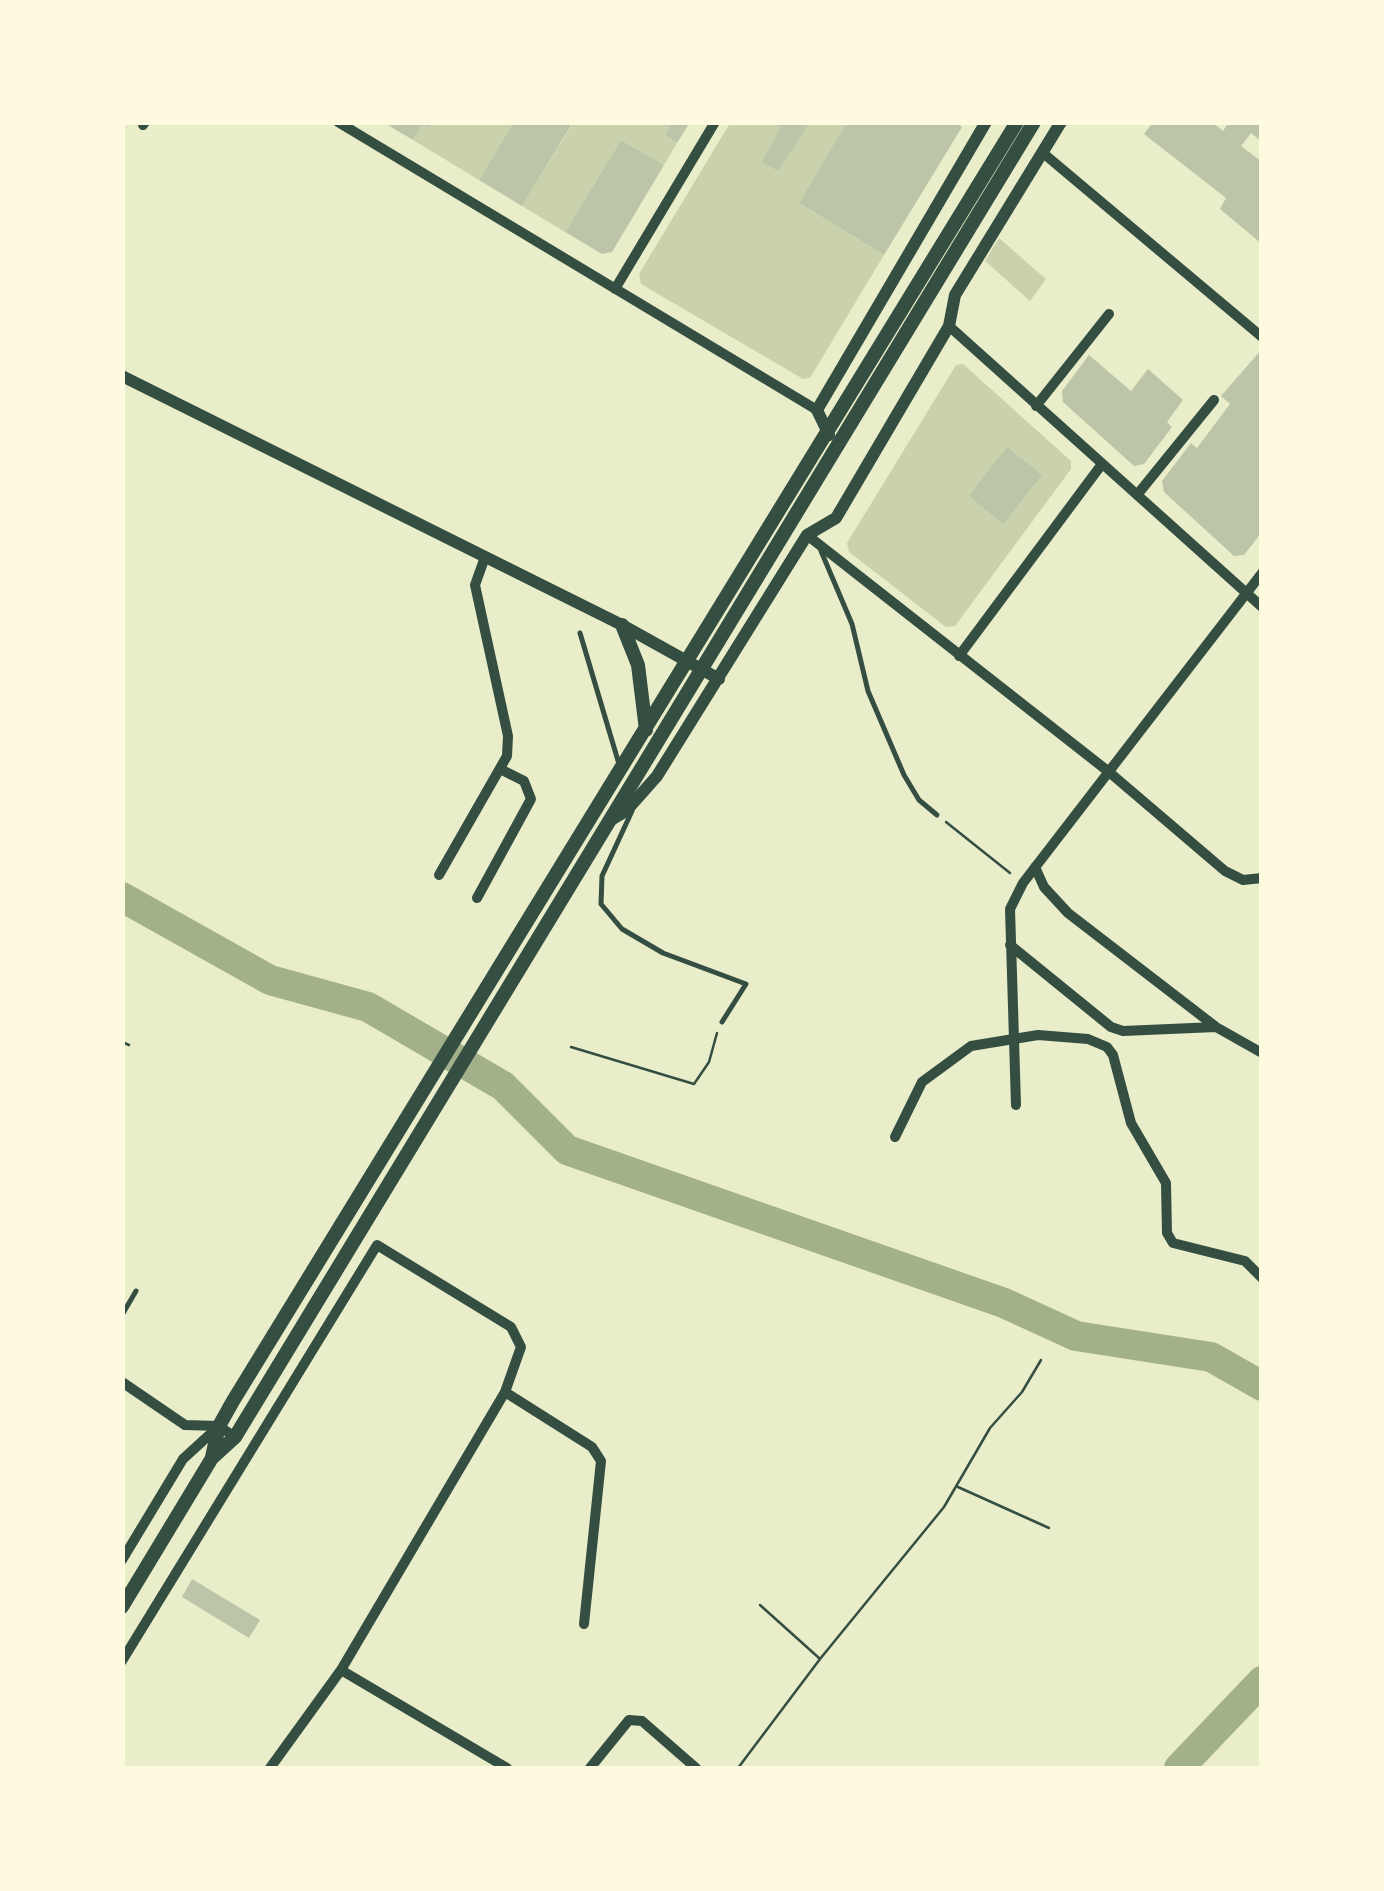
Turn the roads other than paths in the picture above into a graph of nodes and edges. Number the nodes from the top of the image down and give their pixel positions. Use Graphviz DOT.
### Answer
graph roads {
  1 [pos="338,122"];
  2 [pos="716,122"];
  3 [pos="986,122"];
  4 [pos="1017,122"];
  5 [pos="1034,122"];
  6 [pos="1061,122"];
  7 [pos="1043,153"];
  8 [pos="616,289"];
  9 [pos="1109,314"];
  10 [pos="949,326"];
  11 [pos="1262,337"];
  12 [pos="122,376"];
  13 [pos="1214,400"];
  14 [pos="1036,406"];
  15 [pos="816,410"];
  16 [pos="829,435"];
  17 [pos="1102,464"];
  18 [pos="1137,495"];
  19 [pos="812,540"];
  20 [pos="485,558"];
  21 [pos="1262,573"];
  22 [pos="1246,594"];
  23 [pos="1262,607"];
  24 [pos="622,625"];
  25 [pos="580,633"];
  26 [pos="959,656"];
  27 [pos="688,661"];
  28 [pos="703,670"];
  29 [pos="719,679"];
  30 [pos="646,730"];
  31 [pos="500,769"];
  32 [pos="621,772"];
  33 [pos="1109,772"];
  34 [pos="637,800"];
  35 [pos="938,814"];
  36 [pos="607,822"];
  37 [pos="1035,867"];
  38 [pos="439,875"];
  39 [pos="1262,878"];
  40 [pos="477,898"];
  41 [pos="1010,944"];
  42 [pos="722,1022"];
  43 [pos="1111,1027"];
  44 [pos="1216,1027"];
  45 [pos="1011,1039"];
  46 [pos="1107,1047"];
  47 [pos="1262,1052"];
  48 [pos="1016,1105"];
  49 [pos="894,1137"];
  50 [pos="1262,1278"];
  51 [pos="136,1291"];
  52 [pos="122,1315"];
  53 [pos="122,1382"];
  54 [pos="504,1392"];
  55 [pos="218,1426"];
  56 [pos="235,1437"];
  57 [pos="212,1458"];
  58 [pos="122,1560"];
  59 [pos="142,1576"];
  60 [pos="165,1589"];
  61 [pos="122,1608"];
  62 [pos="584,1624"];
  63 [pos="122,1661"];
  64 [pos="340,1670"];
  65 [pos="270,1768"];
  66 [pos="506,1768"];
  67 [pos="590,1768"];
  68 [pos="696,1768"];
  1 -- 8 [label="street"];
  2 -- 8 [label="street"];
  3 -- 15 [label="street"];
  4 -- 16 [label="main road"];
  5 -- 28 [label="main road"];
  6 -- 7 [label="street"];
  7 -- 10 [label="street"];
  7 -- 11 [label="street"];
  8 -- 15 [label="street"];
  9 -- 14 [label="street"];
  10 -- 14 [label="street"];
  10 -- 19 [label="street"];
  12 -- 20 [label="street"];
  13 -- 18 [label="street"];
  14 -- 17 [label="street"];
  15 -- 16 [label="street"];
  16 -- 27 [label="main road"];
  17 -- 18 [label="street"];
  17 -- 26 [label="street"];
  18 -- 22 [label="street"];
  19 -- 26 [label="street"];
  19 -- 29 [label="street"];
  19 -- 35 [label="lane"];
  20 -- 24 [label="street"];
  20 -- 31 [label="street"];
  21 -- 22 [label="street"];
  22 -- 23 [label="street"];
  22 -- 33 [label="street"];
  24 -- 27 [label="street"];
  24 -- 30 [label="main road"];
  25 -- 32 [label="lane"];
  26 -- 33 [label="street"];
  27 -- 28 [label="street"];
  27 -- 30 [label="main road"];
  28 -- 29 [label="street"];
  28 -- 36 [label="main road"];
  29 -- 34 [label="street"];
  30 -- 32 [label="main road"];
  31 -- 38 [label="street"];
  31 -- 40 [label="street"];
  32 -- 55 [label="main road"];
  33 -- 37 [label="street"];
  33 -- 39 [label="street"];
  34 -- 36 [label="street"];
  34 -- 42 [label="lane"];
  36 -- 56 [label="main road"];
  37 -- 41 [label="street"];
  37 -- 44 [label="street"];
  41 -- 43 [label="street"];
  41 -- 45 [label="street"];
  43 -- 44 [label="street"];
  43 -- 46 [label="street"];
  44 -- 47 [label="street"];
  45 -- 46 [label="street"];
  45 -- 48 [label="street"];
  45 -- 49 [label="street"];
  46 -- 50 [label="street"];
  51 -- 52 [label="lane"];
  53 -- 55 [label="street"];
  54 -- 60 [label="street"];
  54 -- 62 [label="street"];
  54 -- 64 [label="street"];
  55 -- 56 [label="street"];
  55 -- 57 [label="main road"];
  55 -- 58 [label="street"];
  56 -- 57 [label="main road"];
  57 -- 59 [label="main road"];
  59 -- 60 [label="street"];
  59 -- 61 [label="main road"];
  60 -- 63 [label="street"];
  64 -- 65 [label="street"];
  64 -- 66 [label="street"];
  67 -- 68 [label="street"];
}
